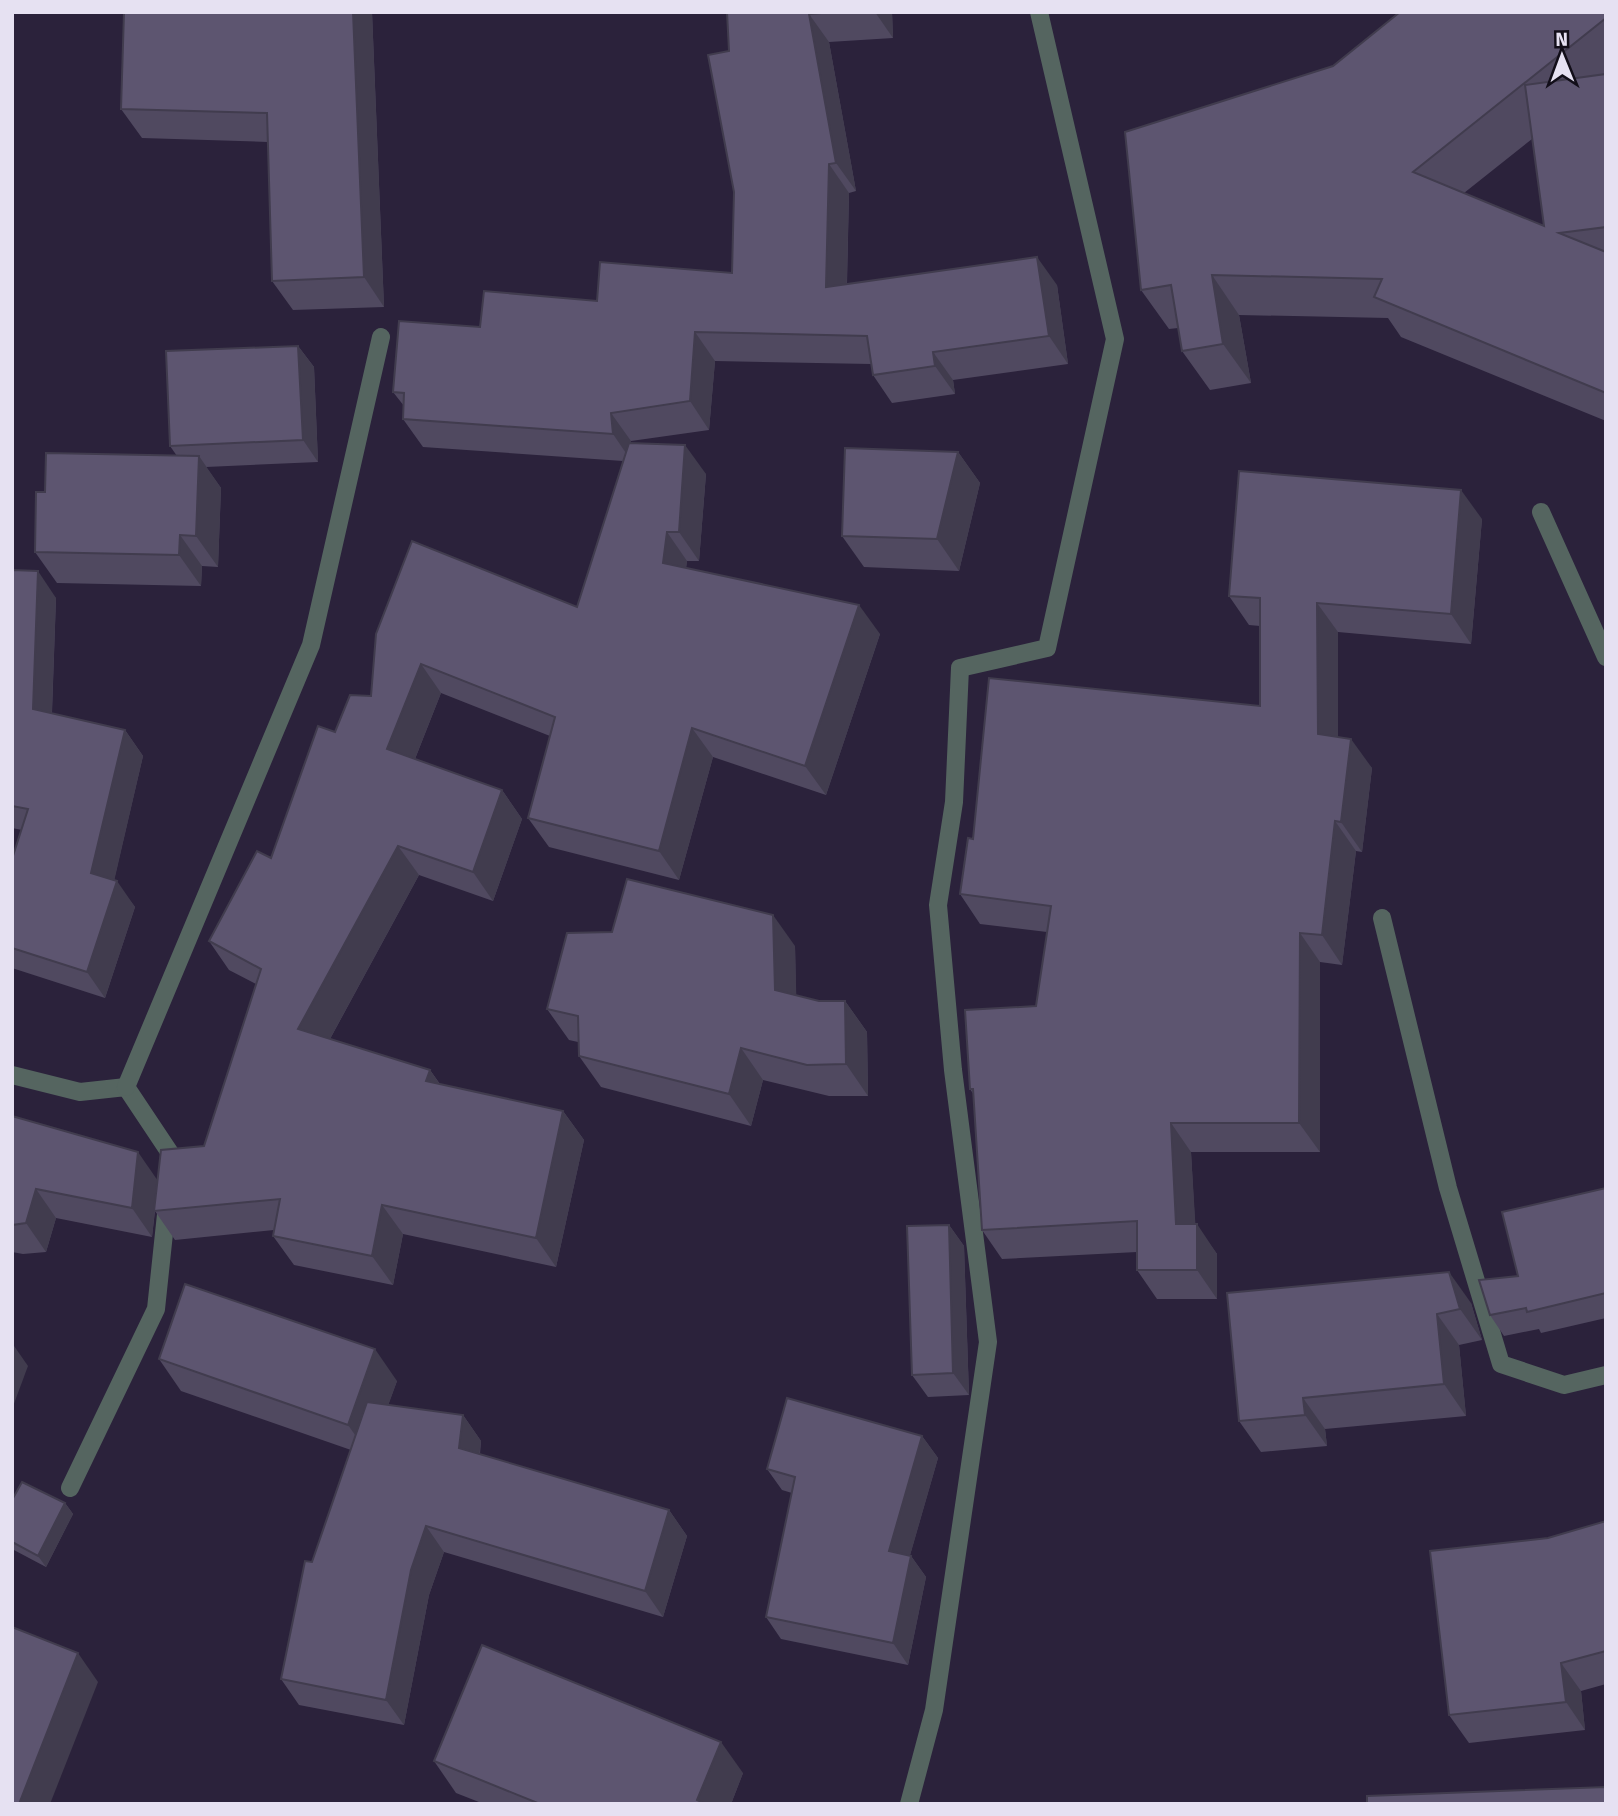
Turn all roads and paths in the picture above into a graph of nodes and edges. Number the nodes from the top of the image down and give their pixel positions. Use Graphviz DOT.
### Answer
graph roads {
  1 [pos="1039,12"];
  2 [pos="381,338"];
  3 [pos="1541,512"];
  4 [pos="1606,657"];
  5 [pos="1382,918"];
  6 [pos="12,1075"];
  7 [pos="127,1087"];
  8 [pos="1606,1375"];
  9 [pos="70,1488"];
  10 [pos="909,1804"];
  1 -- 10 [label="street"];
  2 -- 7 [label="street"];
  3 -- 4 [label="street"];
  5 -- 8 [label="street"];
  6 -- 7 [label="street"];
  7 -- 9 [label="street"];
}
